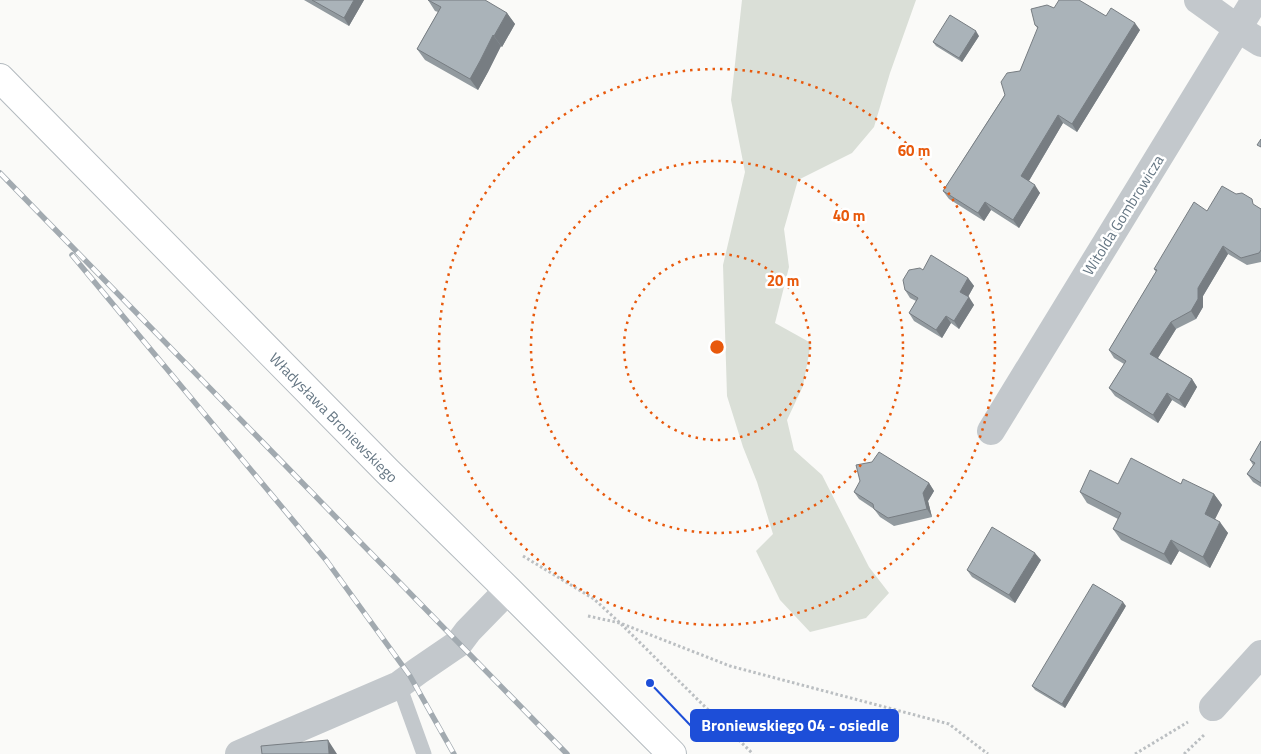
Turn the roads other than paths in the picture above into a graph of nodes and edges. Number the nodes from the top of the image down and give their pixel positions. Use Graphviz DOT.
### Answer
graph roads {
  1 [pos="1198,0"];
  2 [pos="1255,0"];
  3 [pos="1237,28"];
  4 [pos="1261,43"];
  5 [pos="0,78"];
  6 [pos="991,431"];
  7 [pos="508,590"];
  8 [pos="1261,654"];
  9 [pos="399,685"];
  10 [pos="1213,707"];
  11 [pos="239,754"];
  12 [pos="424,754"];
  13 [pos="672,754"];
  1 -- 3 [label="street"];
  2 -- 3 [label="street, Witolda Gombrowicza"];
  3 -- 4 [label="street"];
  3 -- 6 [label="street, Witolda Gombrowicza"];
  5 -- 7 [label="main road, Władysława Broniewskiego"];
  7 -- 9 [label="street"];
  7 -- 13 [label="main road, Władysława Broniewskiego"];
  8 -- 10 [label="street"];
  9 -- 11 [label="street"];
  9 -- 12 [label="lane"];
}
